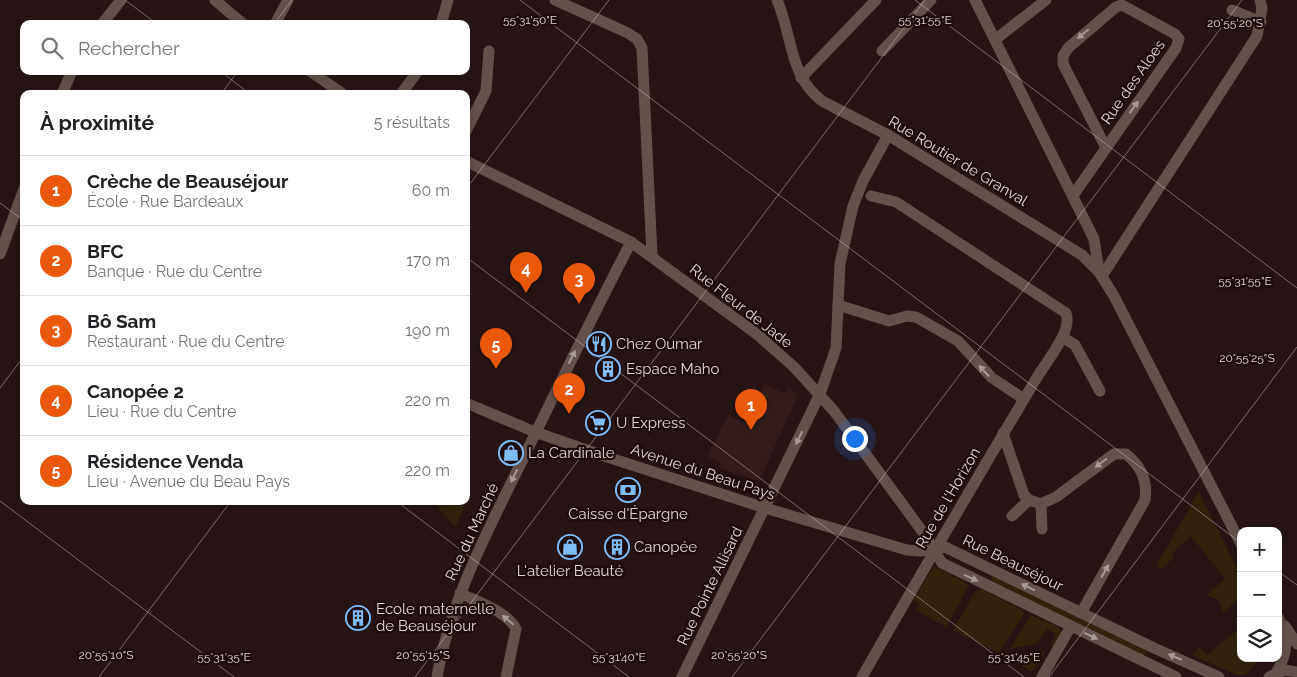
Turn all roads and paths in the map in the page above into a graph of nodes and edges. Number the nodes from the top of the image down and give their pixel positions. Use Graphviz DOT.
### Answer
graph roads {
  1 [pos="121,0"];
  2 [pos="215,0"];
  3 [pos="288,0"];
  4 [pos="448,0"];
  5 [pos="555,0"];
  6 [pos="777,0"];
  7 [pos="876,0"];
  8 [pos="931,0"];
  9 [pos="975,0"];
  10 [pos="1046,0"];
  11 [pos="1260,0"];
  12 [pos="1124,3"];
  13 [pos="1232,10"];
  14 [pos="105,20"];
  15 [pos="238,20"];
  16 [pos="277,20"];
  17 [pos="442,20"];
  18 [pos="1261,22"];
  19 [pos="996,39"];
  20 [pos="882,50"];
  21 [pos="488,51"];
  22 [pos="70,75"];
  23 [pos="316,75"];
  24 [pos="415,75"];
  25 [pos="801,78"];
  26 [pos="64,90"];
  27 [pos="337,90"];
  28 [pos="404,90"];
  29 [pos="470,123"];
  30 [pos="888,135"];
  31 [pos="1106,146"];
  32 [pos="470,163"];
  33 [pos="1074,194"];
  34 [pos="871,196"];
  35 [pos="20,203"];
  36 [pos="631,242"];
  37 [pos="0,254"];
  38 [pos="652,256"];
  39 [pos="1101,274"];
  40 [pos="838,304"];
  41 [pos="1064,338"];
  42 [pos="1100,391"];
  43 [pos="820,394"];
  44 [pos="1024,399"];
  45 [pos="470,405"];
  46 [pos="535,432"];
  47 [pos="1003,433"];
  48 [pos="1029,500"];
  49 [pos="1041,504"];
  50 [pos="766,508"];
  51 [pos="1012,516"];
  52 [pos="1042,529"];
  53 [pos="1237,536"];
  54 [pos="935,550"];
  55 [pos="460,593"];
  56 [pos="1081,613"];
  57 [pos="1282,622"];
  58 [pos="1071,626"];
  59 [pos="1282,626"];
  60 [pos="1297,644"];
  61 [pos="1282,659"];
  62 [pos="1280,662"];
  63 [pos="1297,672"];
  64 [pos="1272,675"];
  65 [pos="437,677"];
  66 [pos="506,677"];
  67 [pos="682,677"];
  68 [pos="862,677"];
  69 [pos="1042,677"];
  70 [pos="1176,677"];
  71 [pos="1219,677"];
  1 -- 14 [label="street"];
  2 -- 15 [label="street"];
  3 -- 16 [label="street"];
  4 -- 17 [label="street"];
  5 -- 38 [label="street"];
  6 -- 25 [label="street, Rue Routier de Granval"];
  7 -- 25 [label="street"];
  8 -- 20 [label="street"];
  9 -- 19 [label="street, Rue Routier de Granval"];
  10 -- 19 [label="street"];
  11 -- 18 [label="street"];
  12 -- 31 [label="street, Rue des Aloes, one-way"];
  31 -- 12 [label="street, Rue des Aloes, one-way"];
  13 -- 18 [label="street"];
  18 -- 39 [label="street"];
  19 -- 33 [label="street, Rue Routier de Granval"];
  21 -- 29 [label="street"];
  22 -- 26 [label="street"];
  23 -- 27 [label="street"];
  24 -- 28 [label="street"];
  25 -- 30 [label="street, Rue Routier de Granval"];
  30 -- 39 [label="street, Rue Routier de Granval"];
  30 -- 40 [label="street, Rue Pointe Allisard"];
  31 -- 33 [label="street, Rue des Aloes"];
  32 -- 36 [label="street, Rue Fleur de Jade"];
  33 -- 39 [label="street, Rue Routier de Granval"];
  34 -- 41 [label="street"];
  35 -- 37 [label="street"];
  36 -- 38 [label="street, Rue Fleur de Jade"];
  46 -- 36 [label="street, Rue du Marché, one-way"];
  38 -- 43 [label="street, Rue Fleur de Jade"];
  39 -- 53 [label="street, Rue Routier de Granval"];
  40 -- 43 [label="street, Rue Pointe Allisard"];
  44 -- 40 [label="street, one-way"];
  41 -- 42 [label="street"];
  41 -- 44 [label="street, Rue de l'Horizon"];
  43 -- 50 [label="street, Rue Pointe Allisard, one-way"];
  43 -- 54 [label="street, Rue Fleur de Jade"];
  44 -- 47 [label="street, Rue de l'Horizon"];
  45 -- 46 [label="street, Avenue du Beau Pays"];
  46 -- 50 [label="street, Avenue du Beau Pays"];
  46 -- 55 [label="street, Rue du Marché, one-way"];
  47 -- 48 [label="street"];
  47 -- 54 [label="street, Rue de l'Horizon"];
  48 -- 49 [label="street"];
  48 -- 51 [label="street"];
  49 -- 52 [label="street"];
  56 -- 49 [label="street, one-way"];
  50 -- 54 [label="street, Avenue du Beau Pays"];
  50 -- 67 [label="street, Rue Pointe Allisard"];
  56 -- 54 [label="street, Rue Beauséjour, one-way"];
  54 -- 58 [label="street, one-way"];
  54 -- 68 [label="street, Rue de l'Horizon"];
  55 -- 65 [label="street, Rue du Marché"];
  66 -- 55 [label="street, one-way"];
  71 -- 56 [label="street, Rue Beauséjour, one-way"];
  57 -- 60 [label="street"];
  58 -- 69 [label="street"];
  58 -- 70 [label="street, one-way"];
  59 -- 61 [label="street"];
  62 -- 64 [label="street"];
  63 -- 64 [label="street"];
}
